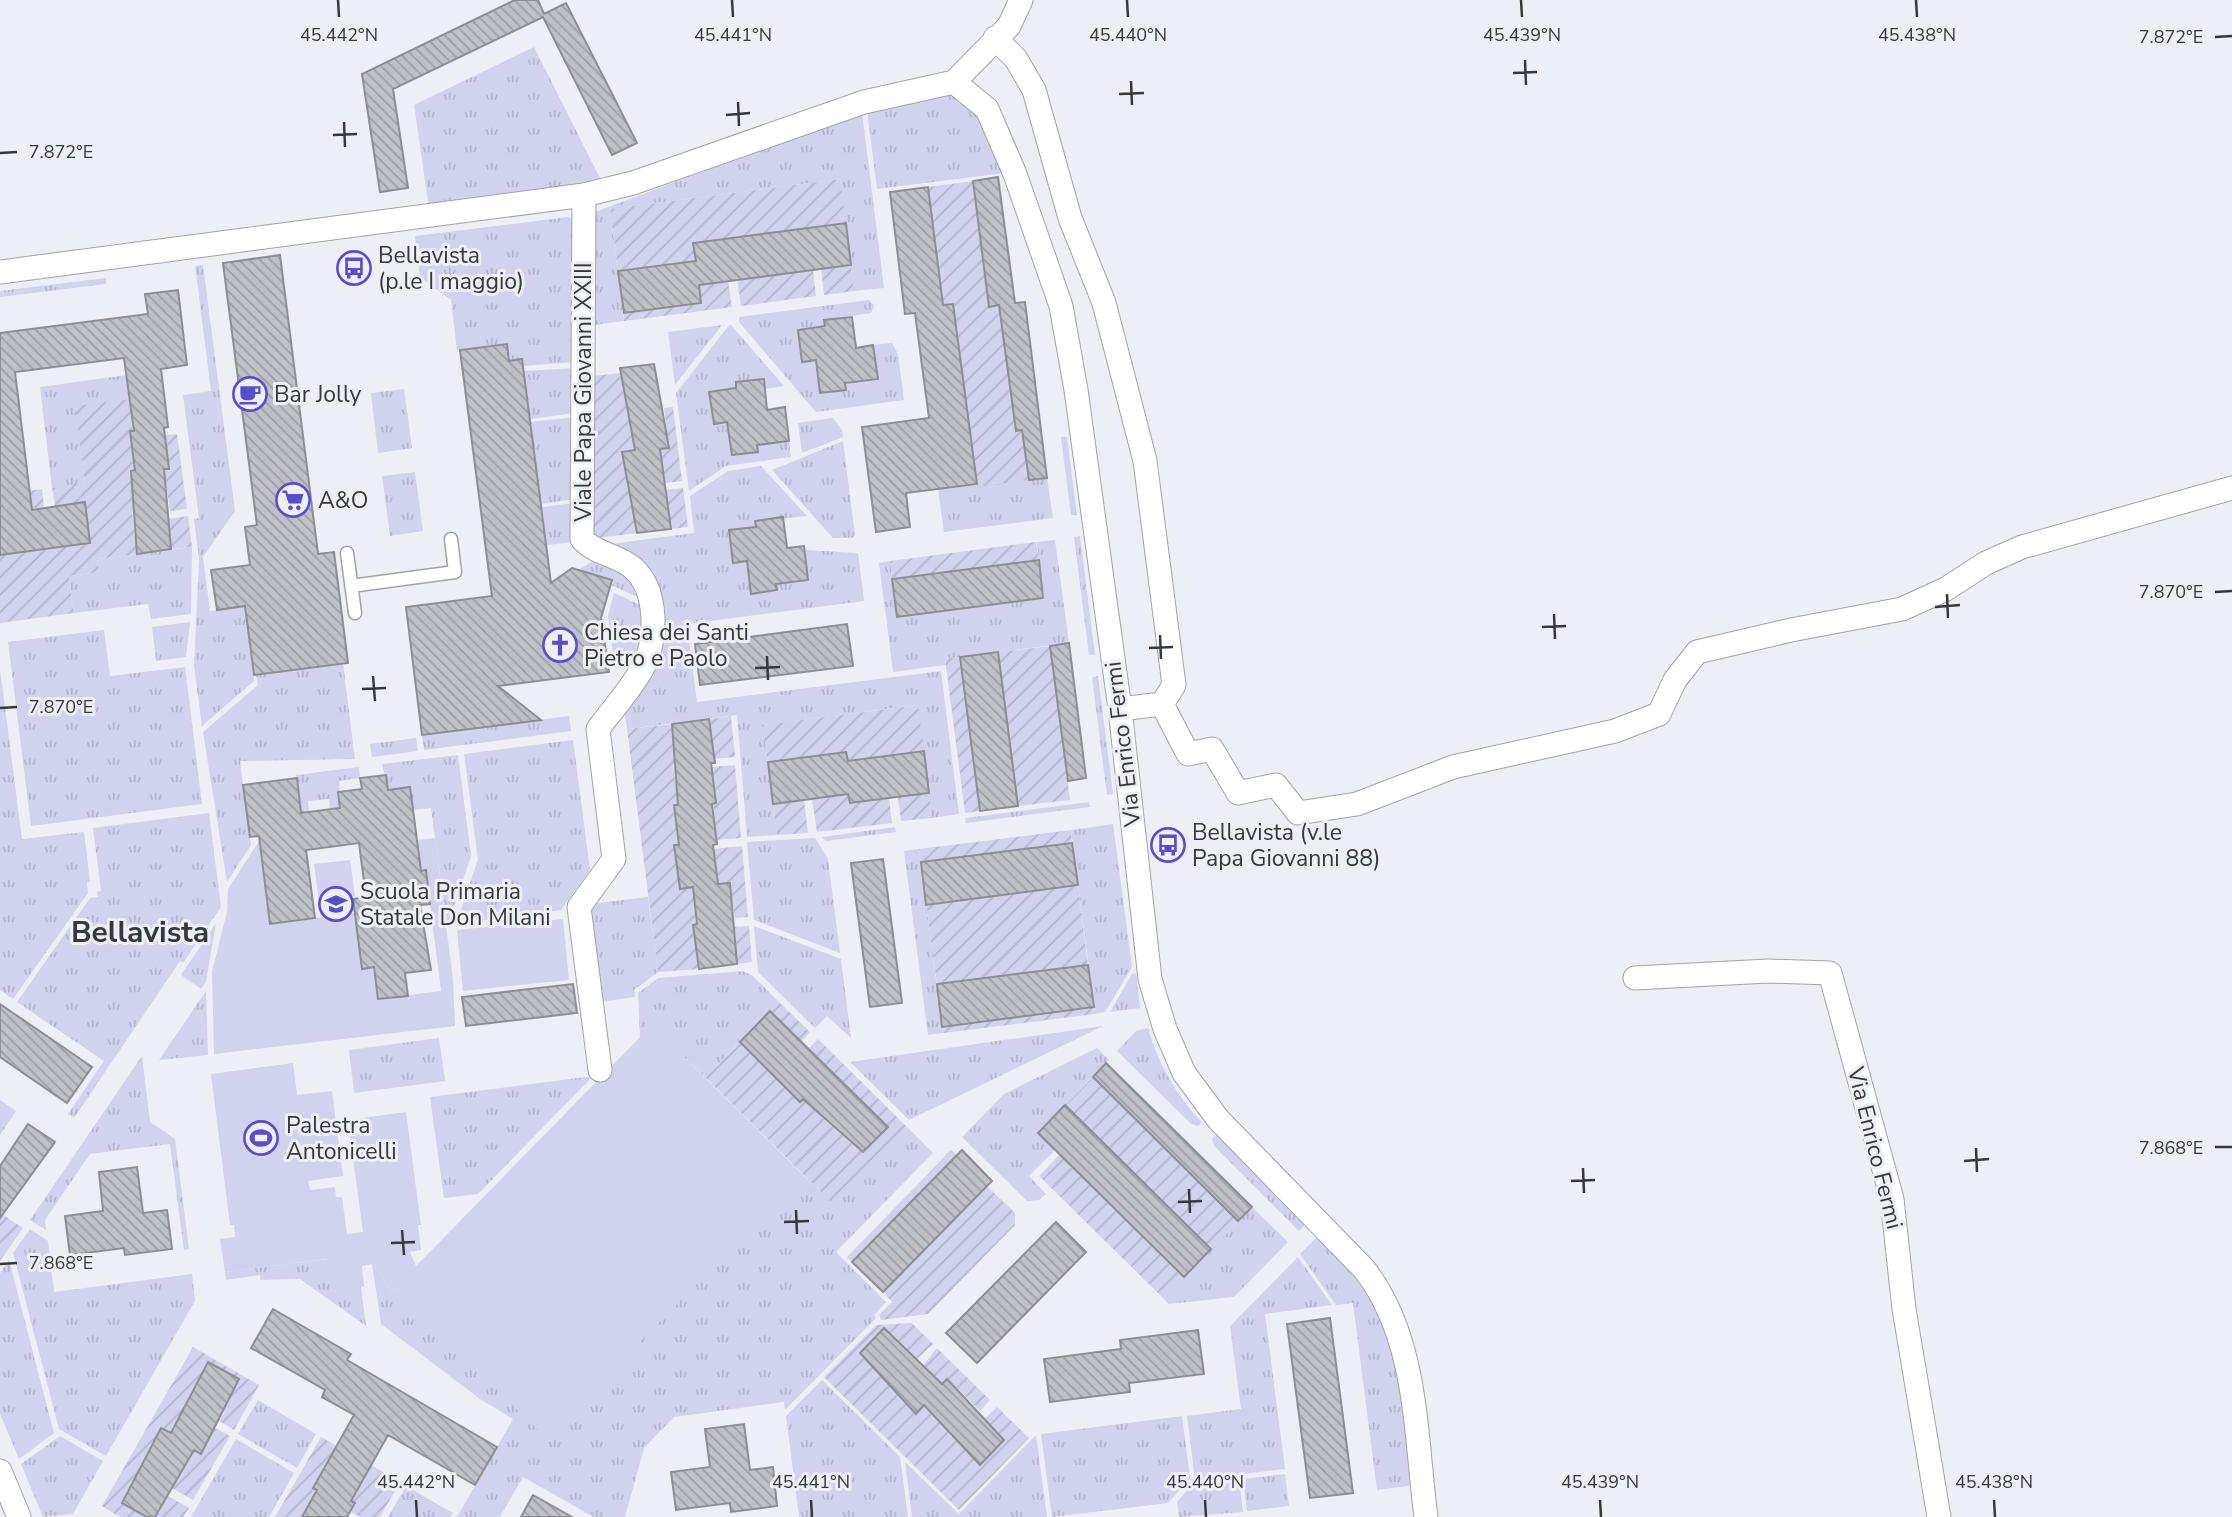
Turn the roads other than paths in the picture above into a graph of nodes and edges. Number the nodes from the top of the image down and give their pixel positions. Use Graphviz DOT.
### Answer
graph roads {
  1 [pos="1021,0"];
  2 [pos="995,38"];
  3 [pos="954,82"];
  4 [pos="584,195"];
  5 [pos="0,272"];
  6 [pos="2232,488"];
  7 [pos="451,539"];
  8 [pos="347,553"];
  9 [pos="351,586"];
  10 [pos="355,613"];
  11 [pos="1162,704"];
  12 [pos="1120,709"];
  13 [pos="1635,978"];
  14 [pos="600,1070"];
  15 [pos="0,1471"];
  16 [pos="5,1500"];
  17 [pos="19,1517"];
  18 [pos="1426,1517"];
  19 [pos="1939,1517"];
  1 -- 2 [label="street"];
  2 -- 3 [label="street"];
  2 -- 11 [label="street"];
  3 -- 4 [label="street"];
  3 -- 12 [label="street, Via Enrico Fermi"];
  4 -- 5 [label="street"];
  4 -- 14 [label="street, Viale Papa Giovanni XXIII"];
  6 -- 11 [label="street"];
  7 -- 9 [label="lane"];
  8 -- 9 [label="lane"];
  9 -- 10 [label="lane"];
  11 -- 12 [label="street"];
  12 -- 18 [label="street, Via Enrico Fermi"];
  13 -- 19 [label="street, Via Enrico Fermi"];
  15 -- 16 [label="street"];
  16 -- 17 [label="street"];
}
